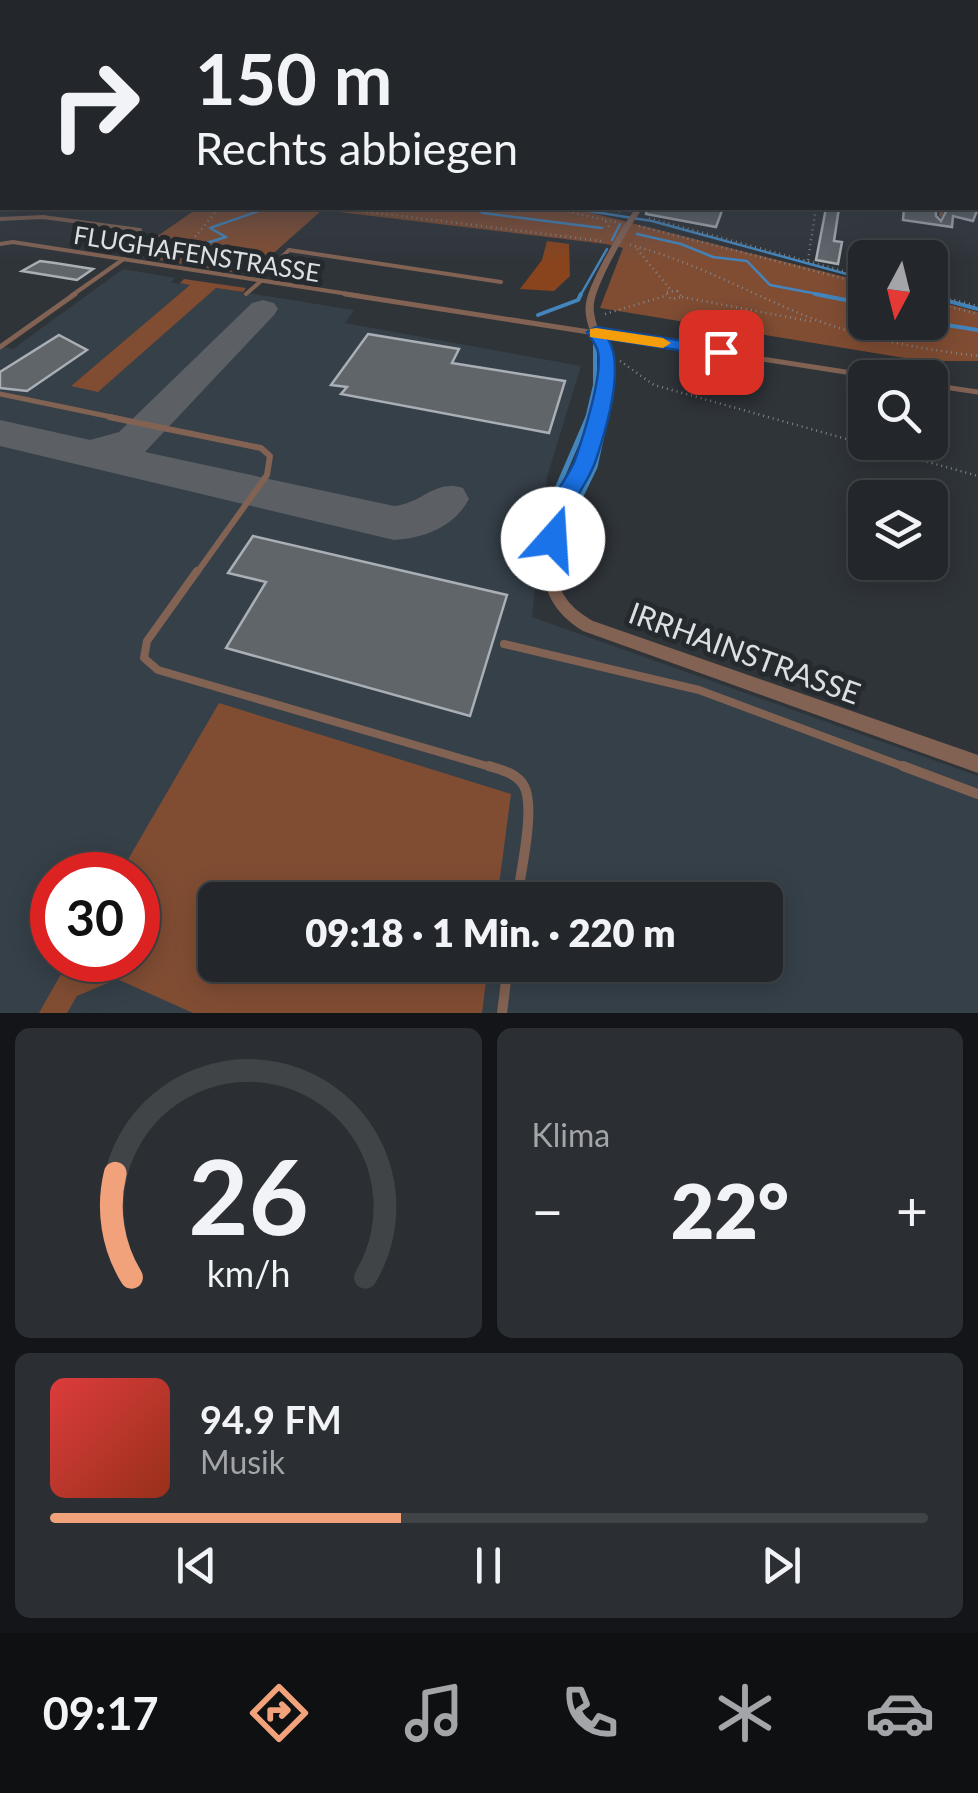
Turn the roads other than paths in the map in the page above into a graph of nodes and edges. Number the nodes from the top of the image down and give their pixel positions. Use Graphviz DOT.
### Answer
graph roads {
  1 [pos="942,210"];
  2 [pos="941,215"];
  3 [pos="633,216"];
  4 [pos="0,218"];
  5 [pos="140,230"];
  6 [pos="0,244"];
  7 [pos="56,248"];
  8 [pos="46,255"];
  9 [pos="124,258"];
  10 [pos="260,280"];
  11 [pos="501,282"];
  12 [pos="246,294"];
  13 [pos="594,324"];
  14 [pos="0,347"];
  15 [pos="848,371"];
  16 [pos="948,388"];
  17 [pos="978,392"];
  18 [pos="0,394"];
  19 [pos="504,644"];
  20 [pos="978,764"];
  21 [pos="978,794"];
  22 [pos="518,882"];
  23 [pos="506,982"];
  24 [pos="502,1013"];
  1 -- 2 [label="lane"];
  3 -- 13 [label="street"];
  4 -- 5 [label="lane"];
  6 -- 7 [label="lane, FLUGHAFENSTRASSE"];
  7 -- 8 [label="lane"];
  7 -- 9 [label="lane, FLUGHAFENSTRASSE"];
  9 -- 10 [label="lane, FLUGHAFENSTRASSE"];
  9 -- 14 [label="lane"];
  10 -- 11 [label="lane"];
  10 -- 12 [label="lane"];
  10 -- 13 [label="lane, FLUGHAFENSTRASSE"];
  13 -- 15 [label="lane, FLUGHAFENSTRASSE"];
  13 -- 20 [label="street, IRRHAINSTRASSE"];
  16 -- 17 [label="lane"];
  18 -- 22 [label="lane"];
  19 -- 21 [label="lane"];
  23 -- 24 [label="lane"];
}
